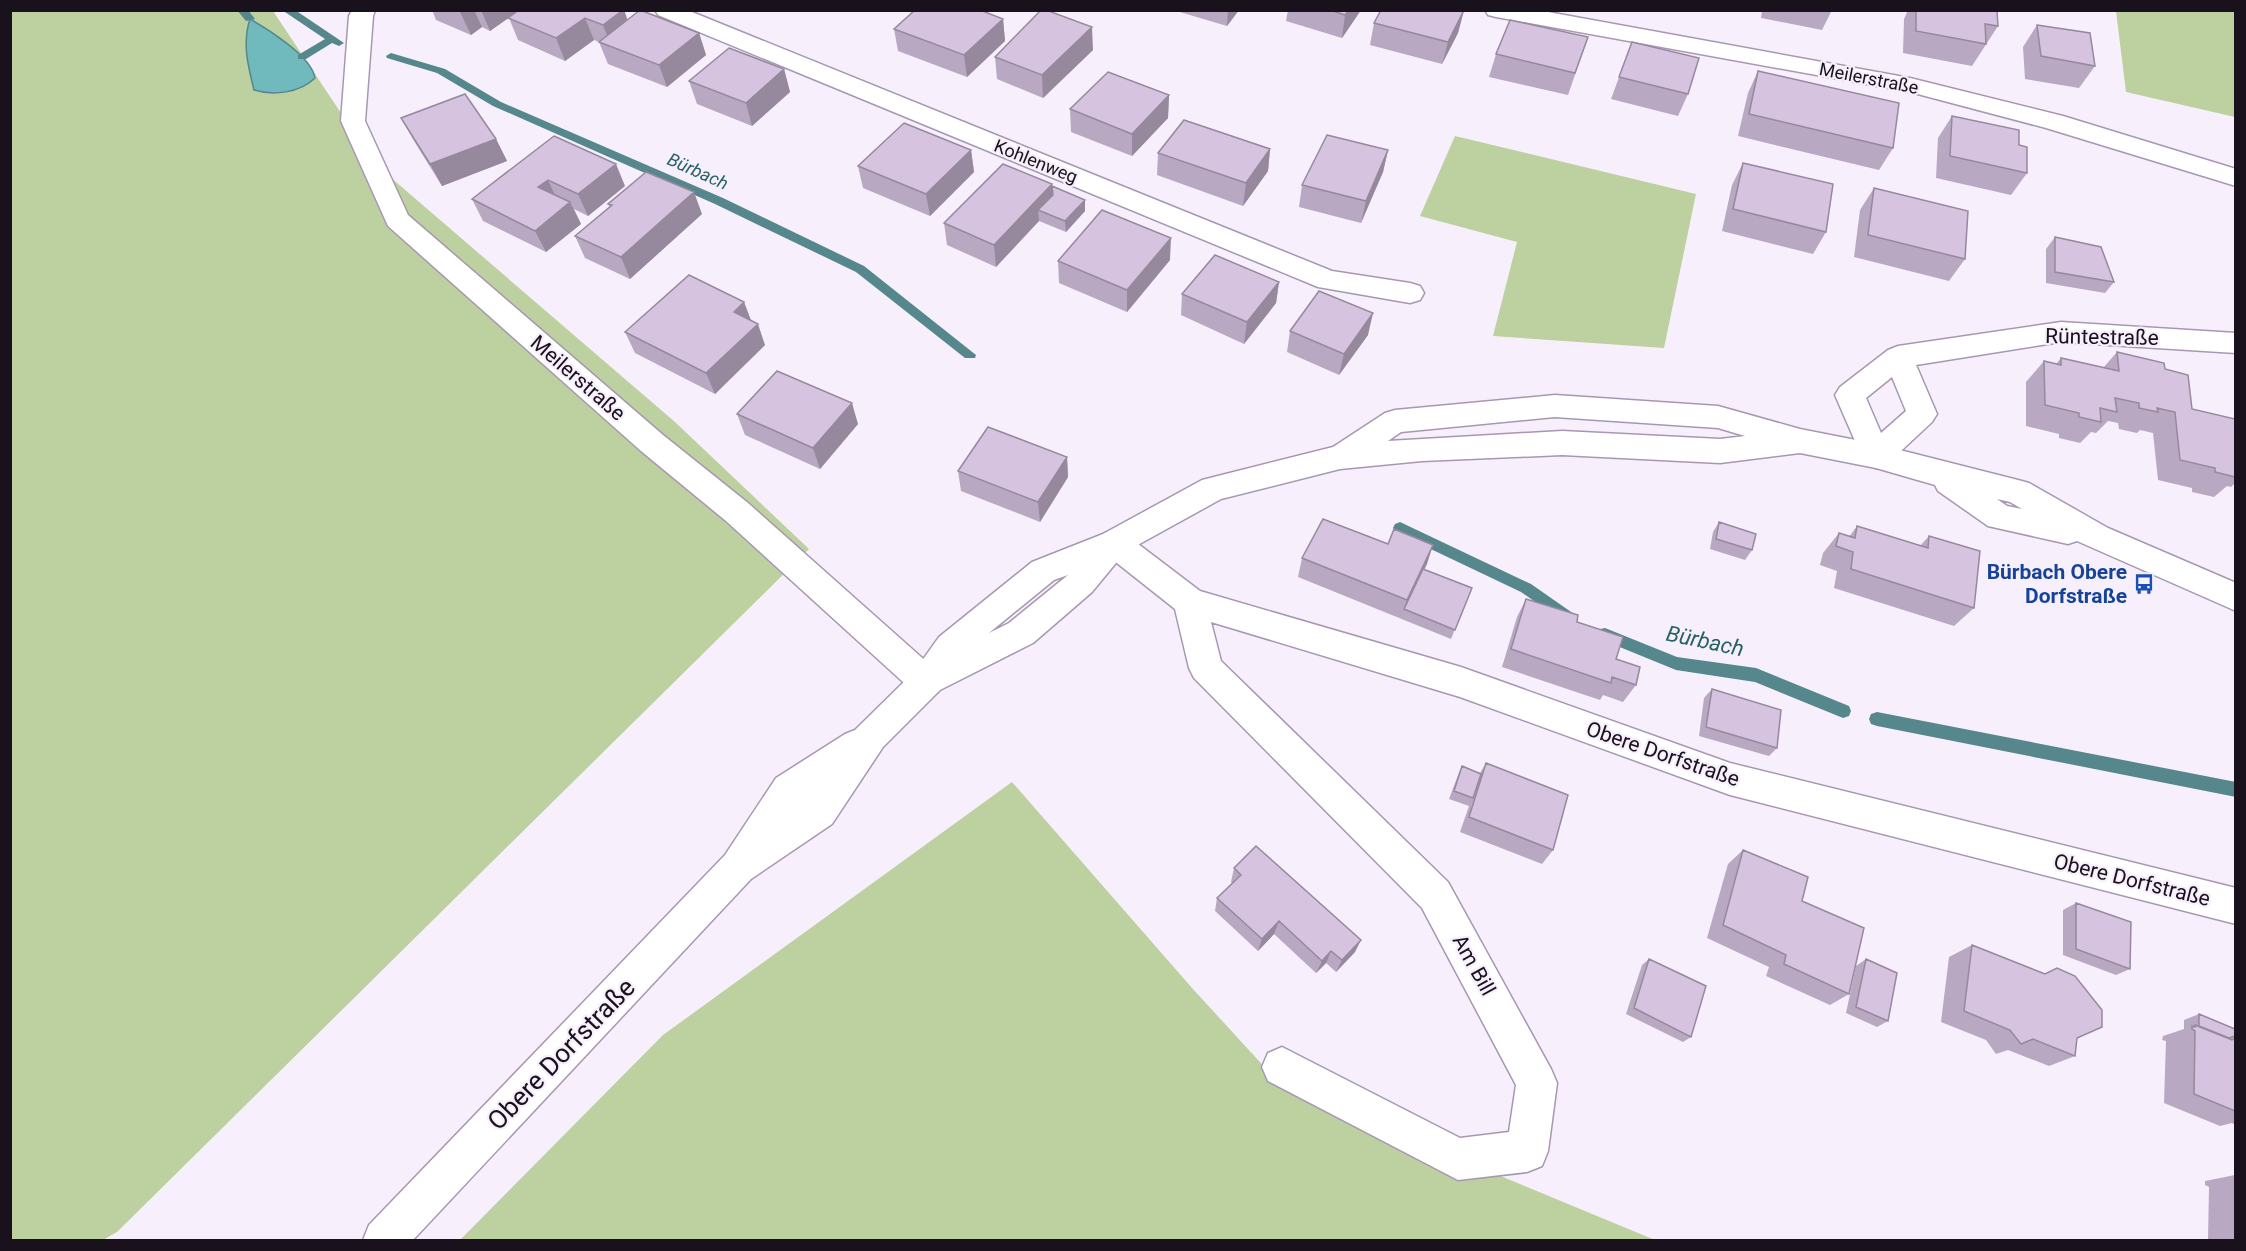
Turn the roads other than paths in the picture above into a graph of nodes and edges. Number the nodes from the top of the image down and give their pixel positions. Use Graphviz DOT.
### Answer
graph roads {
  1 [pos="666,10"];
  2 [pos="1496,10"];
  3 [pos="356,12"];
  4 [pos="2235,178"];
  5 [pos="1410,293"];
  6 [pos="2235,343"];
  7 [pos="1898,357"];
  8 [pos="1876,456"];
  9 [pos="1114,543"];
  10 [pos="2235,598"];
  11 [pos="1190,602"];
  12 [pos="926,682"];
  13 [pos="2235,906"];
  14 [pos="1282,1067"];
  15 [pos="384,1240"];
  1 -- 5 [label="street, Kohlenweg"];
  2 -- 4 [label="street, Meilerstraße"];
  3 -- 12 [label="street, Meilerstraße"];
  6 -- 7 [label="street, Rüntestraße"];
  7 -- 8 [label="street"];
  7 -- 8 [label="street, Rüntestraße"];
  8 -- 9 [label="street, Obere Dorfstraße"];
  8 -- 10 [label="street, Obere Dorfstraße"];
  9 -- 11 [label="street, Obere Dorfstraße"];
  9 -- 12 [label="street, Obere Dorfstraße"];
  11 -- 13 [label="street, Obere Dorfstraße"];
  11 -- 14 [label="street, Am Bill"];
  12 -- 15 [label="street, Obere Dorfstraße"];
}
